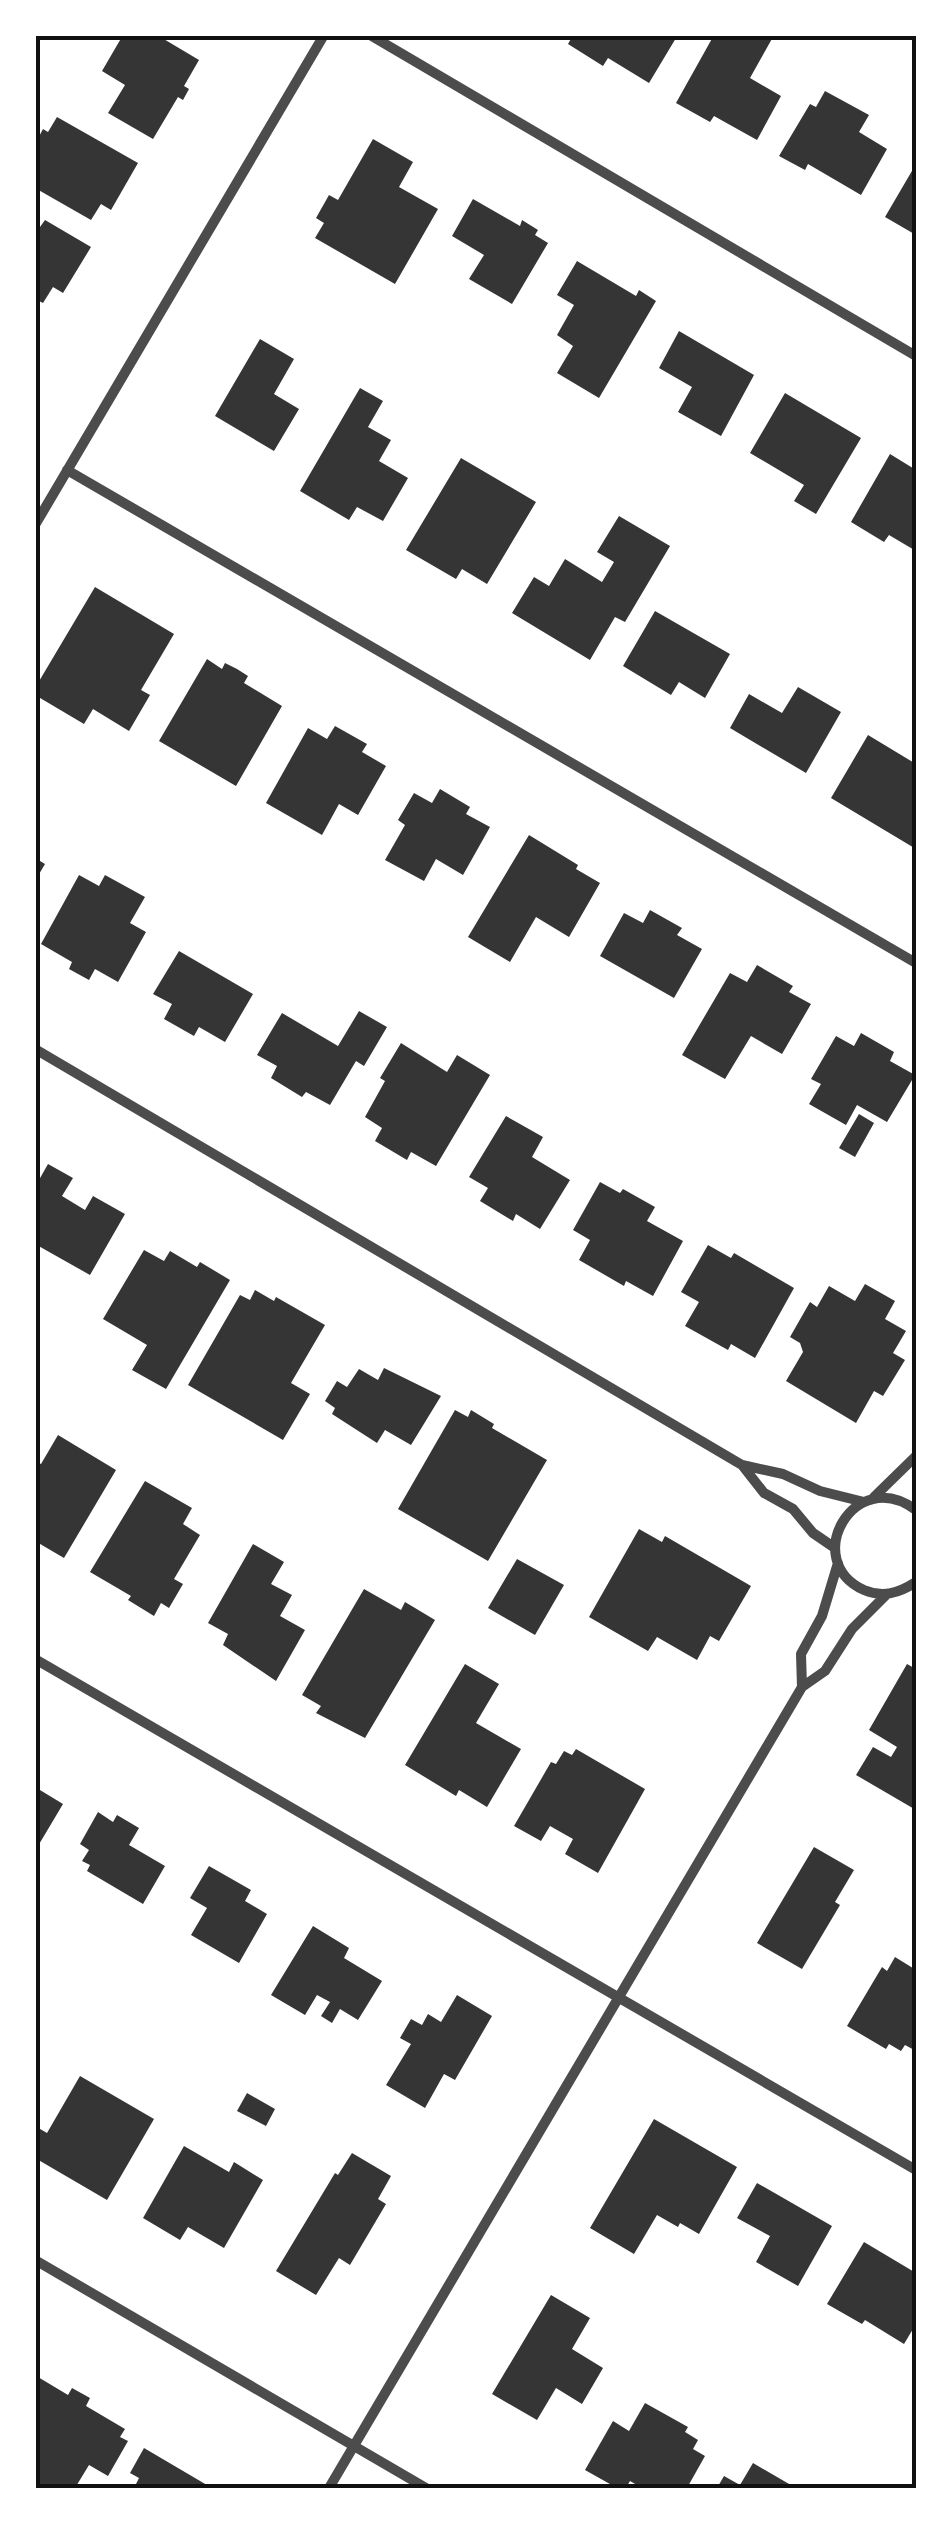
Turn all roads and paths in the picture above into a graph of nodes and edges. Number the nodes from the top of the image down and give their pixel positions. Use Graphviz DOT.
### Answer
graph roads {
  1 [pos="324,35"];
  2 [pos="370,35"];
  3 [pos="916,356"];
  4 [pos="66,470"];
  5 [pos="35,524"];
  6 [pos="916,962"];
  7 [pos="35,1050"];
  8 [pos="916,1456"];
  9 [pos="742,1465"];
  10 [pos="868,1500"];
  11 [pos="916,1510"];
  12 [pos="835,1548"];
  13 [pos="838,1563"];
  14 [pos="916,1582"];
  15 [pos="902,1591"];
  16 [pos="887,1594"];
  17 [pos="916,1595"];
  18 [pos="35,1659"];
  19 [pos="802,1687"];
  20 [pos="618,1996"];
  21 [pos="916,2170"];
  22 [pos="35,2260"];
  23 [pos="354,2446"];
  24 [pos="329,2488"];
  25 [pos="426,2488"];
  1 -- 4 [label="street"];
  2 -- 3 [label="street"];
  4 -- 5 [label="street"];
  4 -- 6 [label="street"];
  7 -- 9 [label="street"];
  8 -- 10 [label="street"];
  9 -- 10 [label="street"];
  9 -- 12 [label="street"];
  10 -- 11 [label="street"];
  10 -- 12 [label="street"];
  12 -- 13 [label="street"];
  13 -- 16 [label="street"];
  13 -- 19 [label="street"];
  14 -- 15 [label="street"];
  15 -- 16 [label="street"];
  15 -- 17 [label="street"];
  16 -- 19 [label="street"];
  18 -- 20 [label="street"];
  19 -- 20 [label="street"];
  20 -- 21 [label="street"];
  20 -- 23 [label="street"];
  22 -- 23 [label="street"];
  23 -- 24 [label="street"];
  23 -- 25 [label="street"];
}
